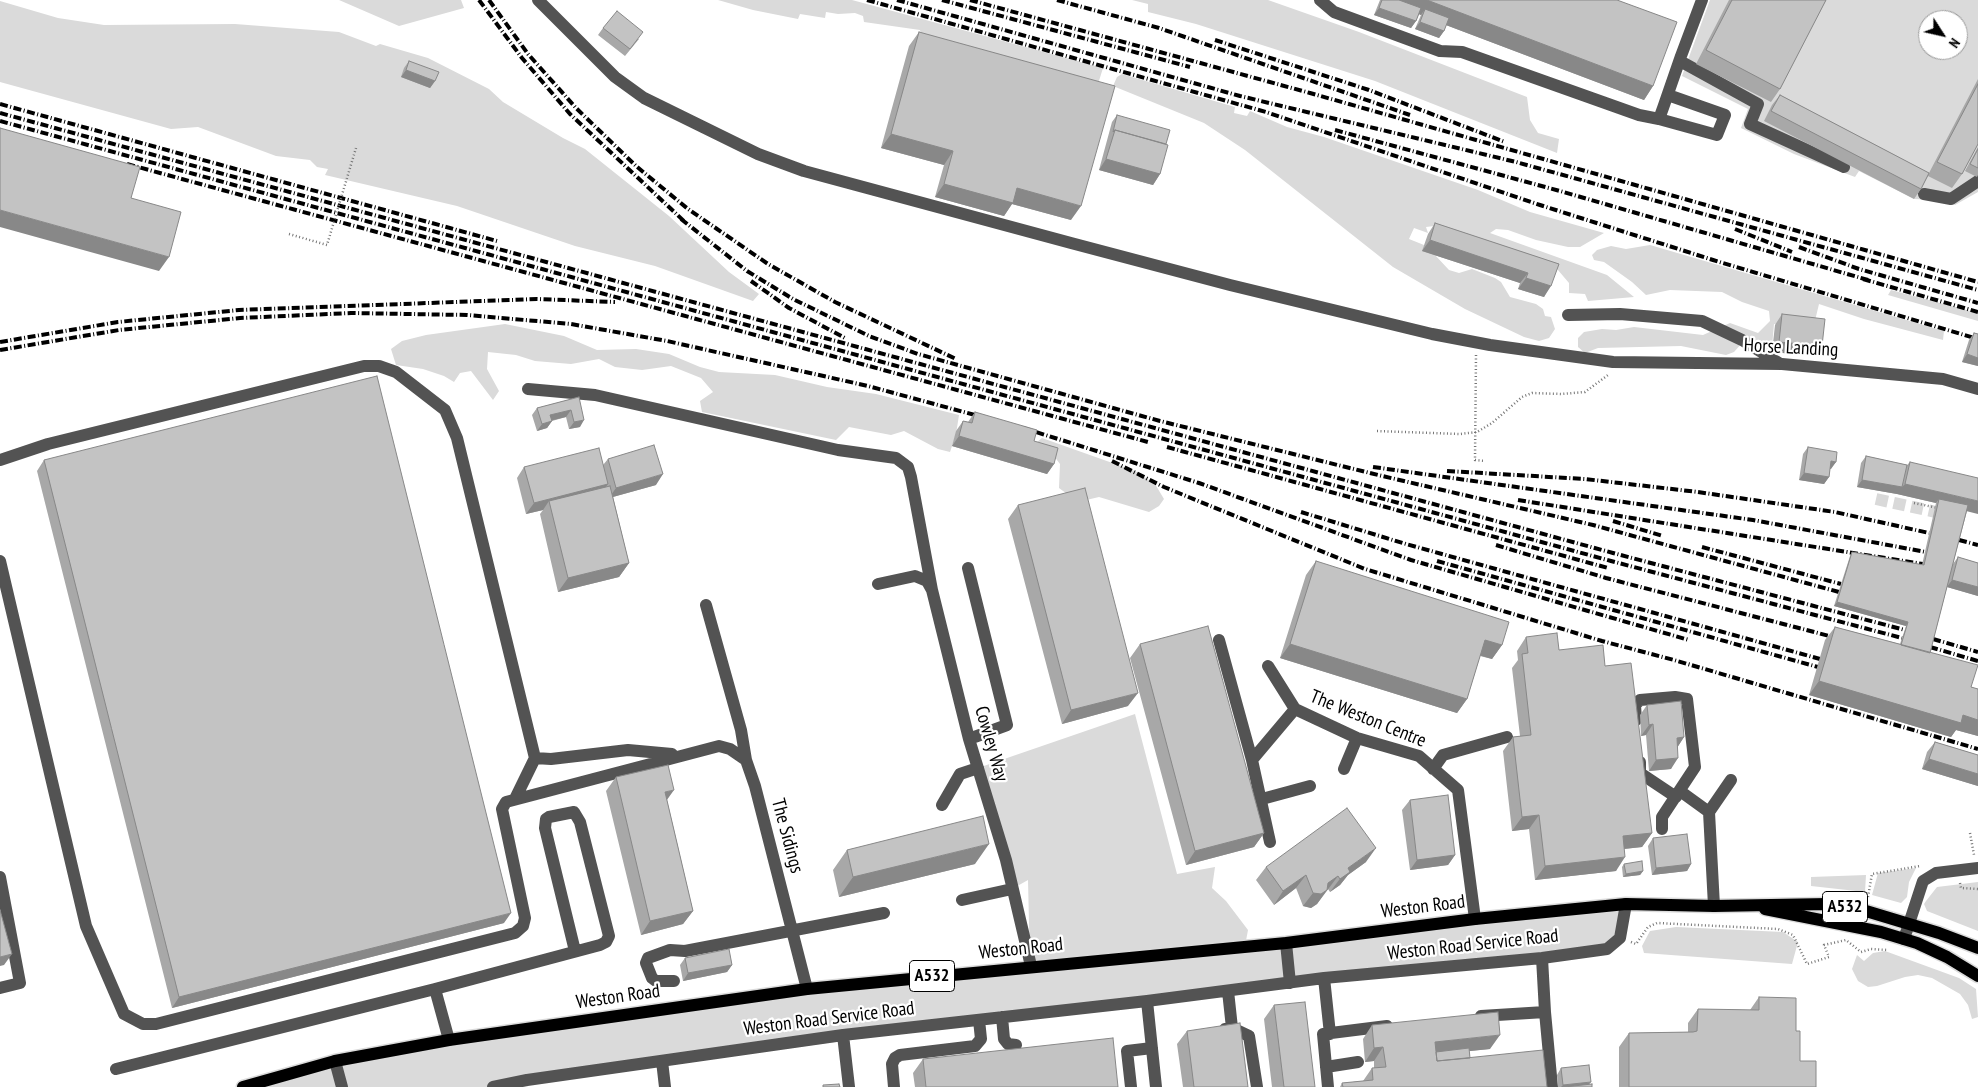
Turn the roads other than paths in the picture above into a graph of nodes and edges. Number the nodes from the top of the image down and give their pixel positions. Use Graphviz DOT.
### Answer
graph roads {
  1 [pos="538,0"];
  2 [pos="1320,0"];
  3 [pos="1702,0"];
  4 [pos="1680,61"];
  5 [pos="1668,95"];
  6 [pos="1659,119"];
  7 [pos="1844,167"];
  8 [pos="1978,182"];
  9 [pos="1924,194"];
  10 [pos="1568,315"];
  11 [pos="1782,364"];
  12 [pos="528,389"];
  13 [pos="1978,389"];
  14 [pos="0,460"];
  15 [pos="0,561"];
  16 [pos="968,568"];
  17 [pos="878,584"];
  18 [pos="932,590"];
  19 [pos="706,605"];
  20 [pos="1219,640"];
  21 [pos="1268,666"];
  22 [pos="1295,710"];
  23 [pos="1637,734"];
  24 [pos="1506,737"];
  25 [pos="1357,738"];
  26 [pos="970,739"];
  27 [pos="1639,753"];
  28 [pos="682,755"];
  29 [pos="535,758"];
  30 [pos="746,760"];
  31 [pos="1252,760"];
  32 [pos="978,768"];
  33 [pos="1433,768"];
  34 [pos="1344,769"];
  35 [pos="1731,780"];
  36 [pos="1310,786"];
  37 [pos="1678,794"];
  38 [pos="515,799"];
  39 [pos="1262,799"];
  40 [pos="942,805"];
  41 [pos="1709,812"];
  42 [pos="1662,829"];
  43 [pos="1270,842"];
  44 [pos="1978,868"];
  45 [pos="0,877"];
  46 [pos="1012,889"];
  47 [pos="962,900"];
  48 [pos="1626,904"];
  49 [pos="1748,905"];
  50 [pos="1714,906"];
  51 [pos="884,913"];
  52 [pos="1475,919"];
  53 [pos="1908,924"];
  54 [pos="792,932"];
  55 [pos="1904,939"];
  56 [pos="1286,943"];
  57 [pos="1978,948"];
  58 [pos="574,951"];
  59 [pos="1542,958"];
  60 [pos="1030,966"];
  61 [pos="1978,976"];
  62 [pos="1324,978"];
  63 [pos="674,981"];
  64 [pos="1290,983"];
  65 [pos="0,988"];
  66 [pos="436,989"];
  67 [pos="807,989"];
  68 [pos="1228,991"];
  69 [pos="1147,1001"];
  70 [pos="1545,1012"];
  71 [pos="1471,1016"];
  72 [pos="1002,1017"];
  73 [pos="979,1020"];
  74 [pos="1396,1025"];
  75 [pos="1232,1028"];
  76 [pos="1212,1031"];
  77 [pos="1330,1034"];
  78 [pos="843,1035"];
  79 [pos="449,1040"];
  80 [pos="1016,1045"];
  81 [pos="1152,1048"];
  82 [pos="662,1060"];
  83 [pos="335,1061"];
  84 [pos="1358,1062"];
  85 [pos="1326,1067"];
  86 [pos="116,1069"];
  87 [pos="528,1083"];
  88 [pos="243,1087"];
  89 [pos="342,1087"];
  90 [pos="493,1087"];
  91 [pos="666,1087"];
  92 [pos="849,1087"];
  93 [pos="894,1087"];
  94 [pos="1131,1087"];
  95 [pos="1156,1087"];
  96 [pos="1257,1087"];
  97 [pos="1328,1087"];
  98 [pos="1552,1087"];
  1 -- 11 [label="street, Horse Landing"];
  2 -- 6 [label="street"];
  3 -- 4 [label="street"];
  4 -- 5 [label="street"];
  4 -- 7 [label="street"];
  5 -- 6 [label="street"];
  5 -- 6 [label="street"];
  8 -- 9 [label="street"];
  10 -- 11 [label="street"];
  11 -- 13 [label="street, Horse Landing"];
  12 -- 18 [label="street, Cowley Way"];
  14 -- 29 [label="street"];
  15 -- 38 [label="street"];
  16 -- 26 [label="street"];
  17 -- 18 [label="street"];
  18 -- 26 [label="street, Cowley Way"];
  19 -- 30 [label="street, The Sidings"];
  20 -- 31 [label="street"];
  21 -- 22 [label="street, The Weston Centre"];
  22 -- 25 [label="street, The Weston Centre"];
  22 -- 31 [label="street"];
  23 -- 37 [label="street"];
  24 -- 33 [label="street"];
  25 -- 33 [label="street, The Weston Centre"];
  25 -- 34 [label="street"];
  26 -- 32 [label="street, Cowley Way"];
  27 -- 37 [label="street"];
  28 -- 29 [label="street"];
  28 -- 30 [label="street"];
  28 -- 38 [label="street"];
  29 -- 38 [label="street"];
  30 -- 54 [label="street, The Sidings"];
  31 -- 39 [label="street"];
  32 -- 40 [label="street"];
  32 -- 46 [label="street, Cowley Way"];
  33 -- 52 [label="street, The Weston Centre"];
  35 -- 41 [label="street"];
  36 -- 39 [label="street"];
  37 -- 41 [label="street"];
  37 -- 42 [label="street"];
  39 -- 43 [label="street"];
  41 -- 50 [label="street"];
  44 -- 53 [label="street"];
  45 -- 65 [label="street"];
  46 -- 47 [label="street"];
  46 -- 60 [label="street, Cowley Way"];
  48 -- 50 [label="main road, Weston Road / A532"];
  48 -- 52 [label="main road, Weston Road / A532"];
  48 -- 59 [label="street, Weston Road Service Road"];
  49 -- 50 [label="main road, Weston Road / A532"];
  49 -- 53 [label="main road, Weston Road / A532"];
  49 -- 55 [label="main road, Weston Road / A532"];
  51 -- 54 [label="street"];
  52 -- 56 [label="main road, Weston Road / A532"];
  53 -- 55 [label="street"];
  53 -- 57 [label="main road, Weston Road / A532"];
  54 -- 63 [label="street"];
  54 -- 67 [label="street, The Sidings"];
  55 -- 61 [label="main road, Weston Road / A532"];
  56 -- 60 [label="main road, Weston Road / A532"];
  56 -- 64 [label="street"];
  58 -- 58 [label="street"];
  58 -- 66 [label="street"];
  59 -- 62 [label="street, Weston Road Service Road"];
  59 -- 70 [label="street"];
  60 -- 67 [label="main road, Weston Road / A532"];
  62 -- 64 [label="street, Weston Road Service Road"];
  62 -- 77 [label="street"];
  64 -- 68 [label="street, Weston Road Service Road"];
  66 -- 79 [label="street"];
  66 -- 86 [label="street"];
  67 -- 79 [label="main road, Weston Road / A532"];
  68 -- 69 [label="street, Weston Road Service Road"];
  68 -- 75 [label="street"];
  69 -- 72 [label="street, Weston Road Service Road"];
  69 -- 81 [label="street"];
  70 -- 71 [label="street"];
  70 -- 98 [label="street"];
  72 -- 73 [label="street, Weston Road Service Road"];
  72 -- 80 [label="street"];
  73 -- 78 [label="street, Weston Road Service Road"];
  73 -- 93 [label="street"];
  74 -- 77 [label="street"];
  75 -- 76 [label="street"];
  75 -- 96 [label="street"];
  77 -- 85 [label="street"];
  78 -- 82 [label="street, Weston Road Service Road"];
  78 -- 92 [label="street"];
  79 -- 83 [label="main road, Weston Road / A532"];
  81 -- 94 [label="street"];
  81 -- 95 [label="street"];
  82 -- 87 [label="street, Weston Road Service Road"];
  82 -- 91 [label="street"];
  83 -- 88 [label="main road, Weston Road / A532"];
  83 -- 89 [label="street"];
  84 -- 85 [label="street"];
  85 -- 97 [label="street"];
  87 -- 90 [label="street, Weston Road Service Road"];
}
